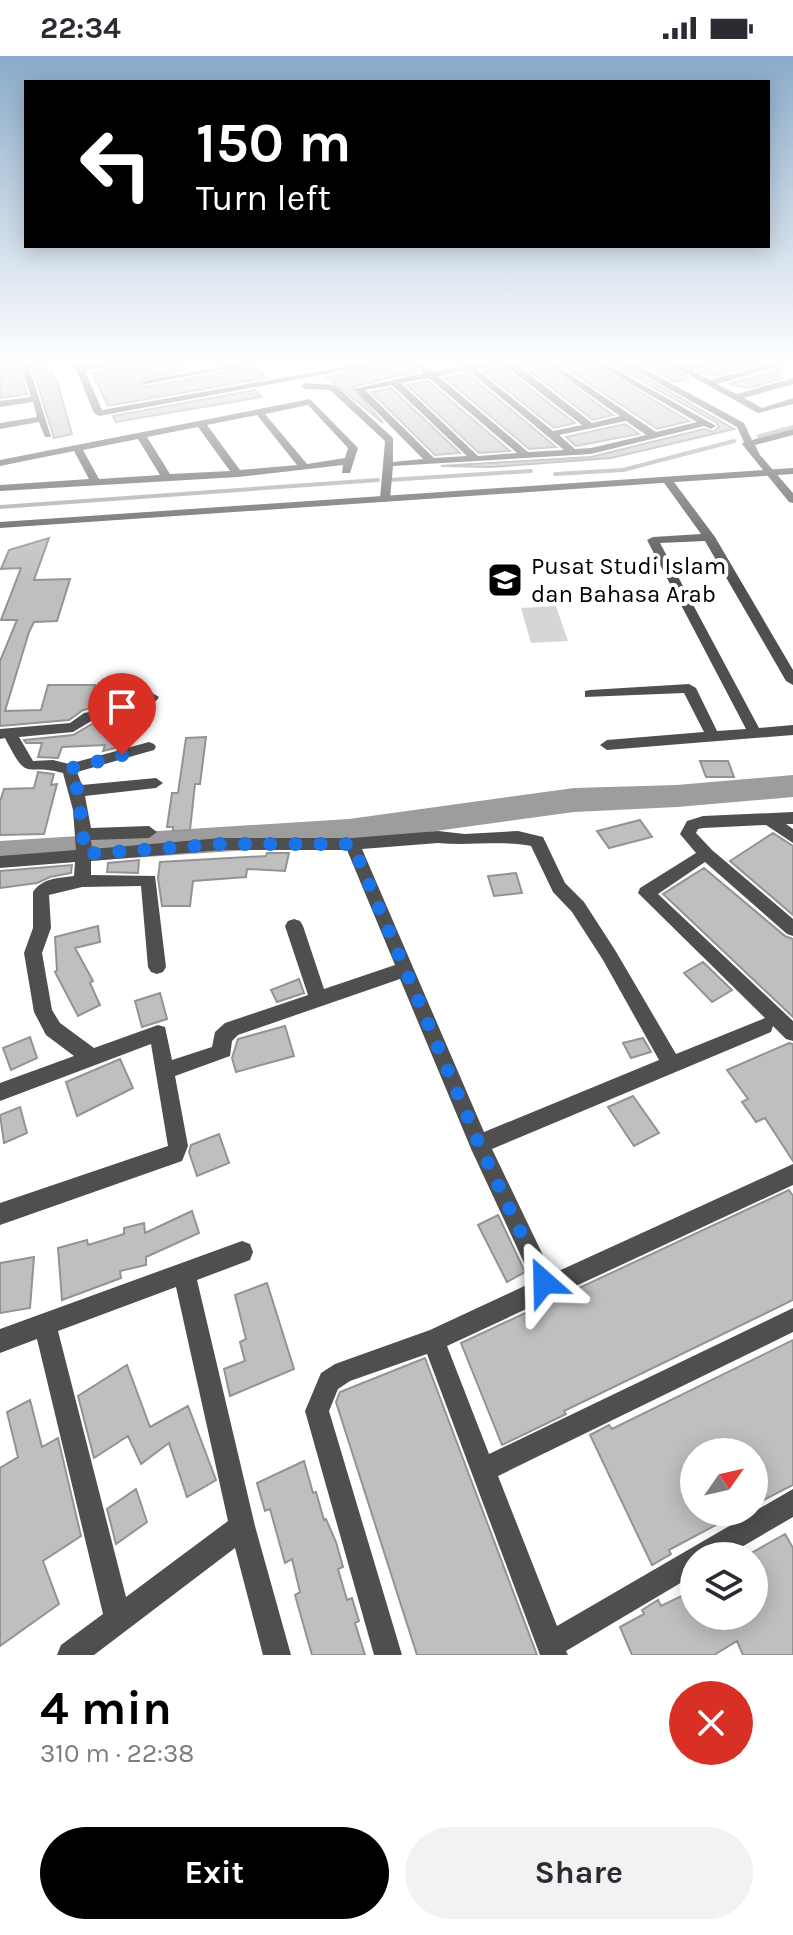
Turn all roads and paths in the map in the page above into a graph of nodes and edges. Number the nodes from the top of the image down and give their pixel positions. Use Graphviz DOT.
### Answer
graph roads {
  1 [pos="552,434"];
  2 [pos="141,435"];
  3 [pos="209,435"];
  4 [pos="278,435"];
  5 [pos="341,435"];
  6 [pos="384,435"];
  7 [pos="403,435"];
  8 [pos="450,435"];
  9 [pos="501,435"];
  10 [pos="652,435"];
  11 [pos="664,435"];
  12 [pos="746,435"];
  13 [pos="783,435"];
  14 [pos="656,437"];
  15 [pos="747,444"];
  16 [pos="77,448"];
  17 [pos="573,452"];
  18 [pos="525,455"];
  19 [pos="476,459"];
  20 [pos="6,462"];
  21 [pos="432,462"];
  22 [pos="396,464"];
  23 [pos="304,467"];
  24 [pos="793,471"];
  25 [pos="769,473"];
  26 [pos="238,474"];
  27 [pos="167,478"];
  28 [pos="667,480"];
  29 [pos="96,482"];
  30 [pos="23,486"];
  31 [pos="0,488"];
  32 [pos="385,499"];
  33 [pos="793,500"];
  34 [pos="0,525"];
  35 [pos="709,537"];
  36 [pos="793,681"];
  37 [pos="590,694"];
  38 [pos="152,697"];
  39 [pos="793,730"];
  40 [pos="755,733"];
  41 [pos="5,734"];
  42 [pos="713,737"];
  43 [pos="607,745"];
  44 [pos="149,747"];
  45 [pos="69,769"];
  46 [pos="156,783"];
  47 [pos="78,791"];
  48 [pos="793,818"];
  49 [pos="769,819"];
  50 [pos="149,832"];
  51 [pos="793,837"];
  52 [pos="85,844"];
  53 [pos="352,844"];
  54 [pos="706,854"];
  55 [pos="0,862"];
  56 [pos="82,881"];
  57 [pos="294,926"];
  58 [pos="793,929"];
  59 [pos="157,967"];
  60 [pos="406,969"];
  61 [pos="319,1000"];
  62 [pos="764,1026"];
  63 [pos="793,1033"];
  64 [pos="91,1057"];
  65 [pos="672,1065"];
  66 [pos="166,1071"];
  67 [pos="0,1092"];
  68 [pos="479,1144"];
  69 [pos="793,1174"];
  70 [pos="0,1214"];
  71 [pos="242,1252"];
  72 [pos="184,1273"];
  73 [pos="544,1282"];
  74 [pos="793,1320"];
  75 [pos="45,1325"];
  76 [pos="433,1340"];
  77 [pos="0,1341"];
  78 [pos="484,1470"];
  79 [pos="793,1502"];
  80 [pos="242,1526"];
  81 [pos="725,1542"];
  82 [pos="680,1569"];
  83 [pos="118,1620"];
  84 [pos="552,1650"];
  85 [pos="71,1655"];
  86 [pos="277,1655"];
  87 [pos="388,1655"];
  1 -- 17 [label="street"];
  2 -- 16 [label="street"];
  2 -- 27 [label="street"];
  3 -- 26 [label="street"];
  4 -- 23 [label="street"];
  5 -- 23 [label="street"];
  6 -- 32 [label="street"];
  7 -- 21 [label="street"];
  8 -- 19 [label="street"];
  9 -- 18 [label="street"];
  10 -- 14 [label="street"];
  11 -- 14 [label="street"];
  12 -- 15 [label="street"];
  13 -- 15 [label="street"];
  14 -- 17 [label="street"];
  15 -- 25 [label="street"];
  16 -- 20 [label="street"];
  16 -- 29 [label="street"];
  17 -- 18 [label="street"];
  18 -- 19 [label="street"];
  19 -- 21 [label="street"];
  20 -- 30 [label="street"];
  21 -- 22 [label="street"];
  23 -- 26 [label="street"];
  24 -- 25 [label="street"];
  25 -- 28 [label="street"];
  25 -- 33 [label="street"];
  26 -- 27 [label="street"];
  27 -- 29 [label="street"];
  28 -- 32 [label="street"];
  28 -- 35 [label="street"];
  29 -- 30 [label="street"];
  30 -- 31 [label="street"];
  32 -- 34 [label="street"];
  35 -- 36 [label="street"];
  35 -- 40 [label="street"];
  37 -- 42 [label="street"];
  38 -- 41 [label="street"];
  39 -- 40 [label="street"];
  40 -- 42 [label="street"];
  41 -- 45 [label="street"];
  42 -- 43 [label="street"];
  44 -- 45 [label="street"];
  45 -- 47 [label="street"];
  46 -- 47 [label="street"];
  47 -- 52 [label="street"];
  48 -- 49 [label="street"];
  49 -- 51 [label="street"];
  49 -- 54 [label="street"];
  50 -- 52 [label="street"];
  52 -- 53 [label="street"];
  52 -- 55 [label="street"];
  52 -- 56 [label="street"];
  53 -- 60 [label="street"];
  53 -- 65 [label="street"];
  54 -- 58 [label="street"];
  54 -- 63 [label="street"];
  56 -- 59 [label="street"];
  56 -- 64 [label="street"];
  57 -- 61 [label="street"];
  60 -- 61 [label="street"];
  60 -- 68 [label="street"];
  61 -- 66 [label="street"];
  62 -- 65 [label="street"];
  64 -- 66 [label="street"];
  64 -- 67 [label="street"];
  65 -- 68 [label="street"];
  66 -- 70 [label="street"];
  68 -- 73 [label="street"];
  69 -- 76 [label="street"];
  71 -- 72 [label="street"];
  72 -- 75 [label="street"];
  72 -- 80 [label="street"];
  74 -- 78 [label="street"];
  75 -- 77 [label="street"];
  75 -- 83 [label="street"];
  76 -- 78 [label="street"];
  76 -- 87 [label="street"];
  78 -- 84 [label="street"];
  79 -- 81 [label="street"];
  80 -- 83 [label="street"];
  80 -- 86 [label="street"];
  82 -- 84 [label="street"];
  83 -- 85 [label="street"];
}
